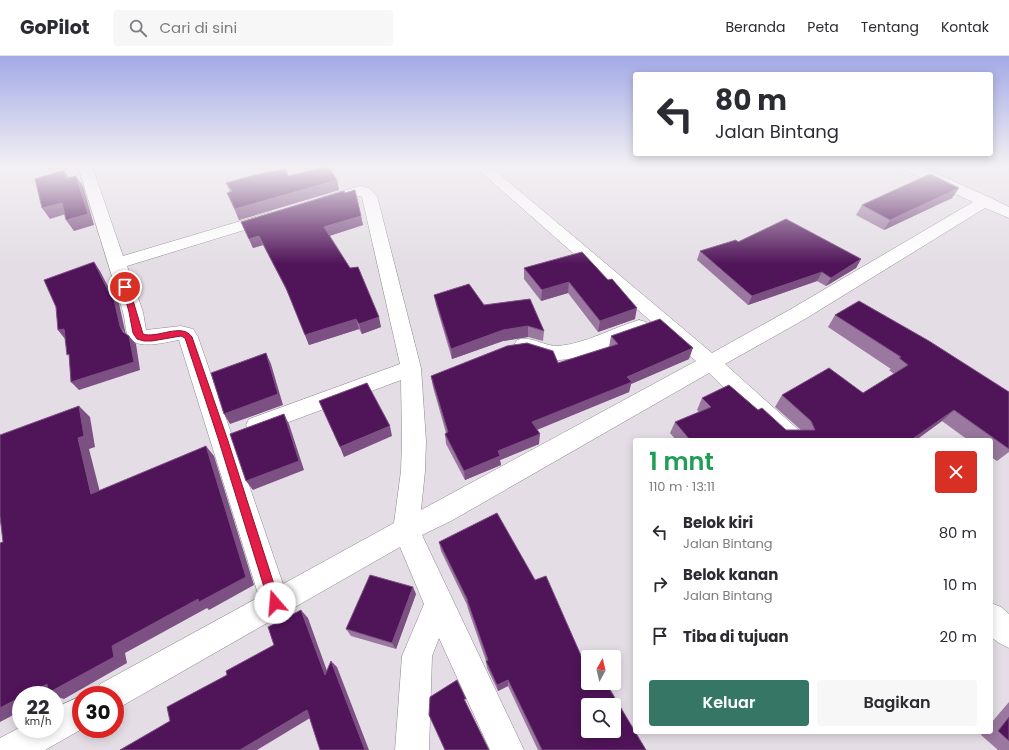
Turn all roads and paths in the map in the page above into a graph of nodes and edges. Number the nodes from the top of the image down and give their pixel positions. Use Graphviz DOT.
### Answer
graph roads {
  1 [pos="96,198"];
  2 [pos="331,198"];
  3 [pos="370,198"];
  4 [pos="519,198"];
  5 [pos="980,198"];
  6 [pos="986,201"];
  7 [pos="308,205"];
  8 [pos="285,212"];
  9 [pos="1009,213"];
  10 [pos="117,263"];
  11 [pos="661,320"];
  12 [pos="503,349"];
  13 [pos="711,363"];
  14 [pos="416,377"];
  15 [pos="222,438"];
  16 [pos="792,438"];
  17 [pos="406,530"];
  18 [pos="275,603"];
  19 [pos="438,604"];
  20 [pos="993,619"];
  21 [pos="1009,633"];
  22 [pos="124,688"];
  23 [pos="34,738"];
  24 [pos="12,750"];
  25 [pos="412,750"];
  26 [pos="507,750"];
  1 -- 10 [label="street"];
  2 -- 7 [label="street"];
  3 -- 14 [label="street"];
  4 -- 11 [label="street"];
  5 -- 6 [label="street"];
  6 -- 9 [label="street"];
  6 -- 13 [label="street"];
  8 -- 10 [label="street"];
  10 -- 15 [label="street"];
  11 -- 12 [label="street"];
  11 -- 13 [label="street"];
  13 -- 16 [label="street"];
  13 -- 17 [label="street"];
  14 -- 15 [label="street"];
  14 -- 17 [label="street"];
  15 -- 18 [label="street"];
  17 -- 18 [label="street"];
  17 -- 19 [label="street"];
  18 -- 22 [label="street"];
  19 -- 25 [label="street"];
  19 -- 26 [label="street"];
  20 -- 21 [label="street"];
  23 -- 24 [label="street"];
}
